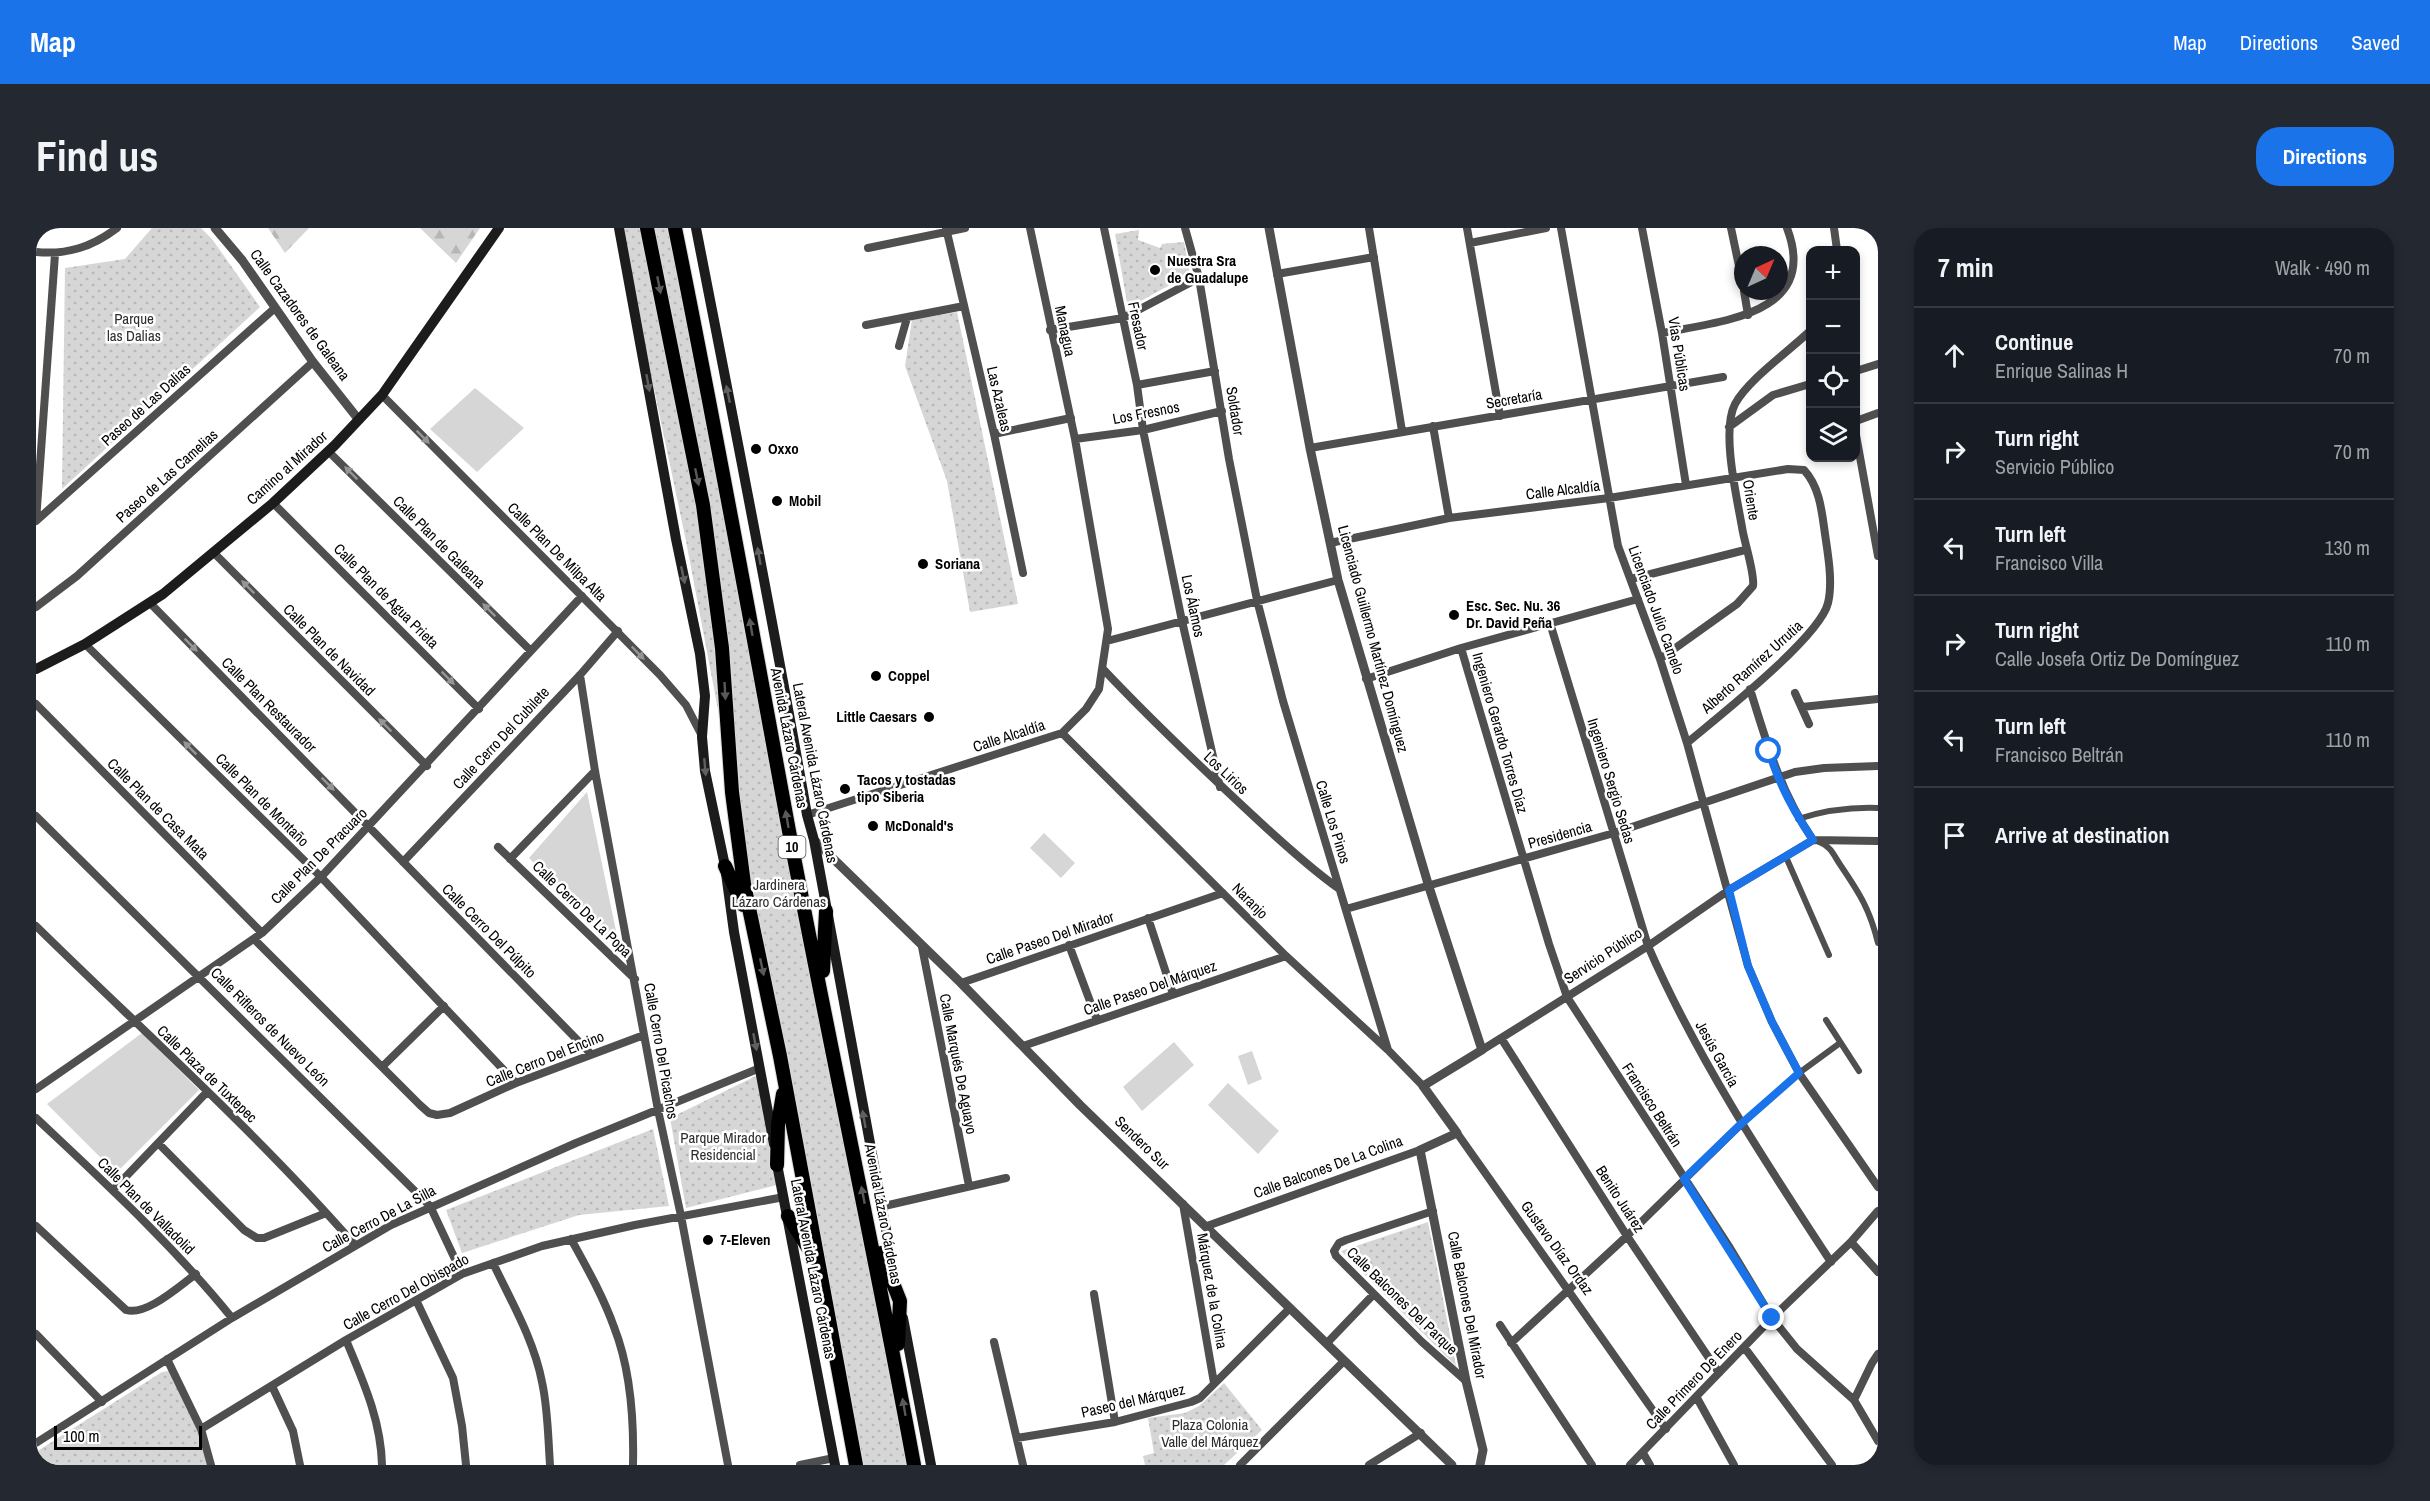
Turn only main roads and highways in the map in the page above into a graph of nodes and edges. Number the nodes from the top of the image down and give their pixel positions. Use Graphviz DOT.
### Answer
graph roads {
  1 [pos="499,228"];
  2 [pos="619,228"];
  3 [pos="647,228"];
  4 [pos="675,228"];
  5 [pos="696,228"];
  6 [pos="36,669"];
  7 [pos="725,866"];
  8 [pos="826,911"];
  9 [pos="755,930"];
  10 [pos="822,994"];
  11 [pos="785,1089"];
  12 [pos="777,1165"];
  13 [pos="788,1216"];
  14 [pos="868,1220"];
  15 [pos="819,1263"];
  16 [pos="900,1301"];
  17 [pos="897,1367"];
  18 [pos="835,1462"];
  19 [pos="914,1463"];
  20 [pos="856,1465"];
  21 [pos="930,1465"];
  1 -- 6 [label="main road, Camino al Mirador"];
  2 -- 7 [label="main road, Lateral Avenida Lázaro Cárdenas, one-way"];
  3 -- 9 [label="highway, one-way"];
  10 -- 4 [label="highway, Avenida Lázaro Cárdenas / 10, one-way"];
  8 -- 5 [label="main road, Lateral Avenida Lázaro Cárdenas, one-way"];
  7 -- 9 [label="highway"];
  7 -- 12 [label="main road, Lateral Avenida Lázaro Cárdenas, one-way"];
  8 -- 10 [label="highway"];
  16 -- 8 [label="main road, Lateral Avenida Lázaro Cárdenas, one-way"];
  9 -- 11 [label="highway, one-way"];
  14 -- 10 [label="highway, Avenida Lázaro Cárdenas / 10, one-way"];
  11 -- 12 [label="highway"];
  11 -- 15 [label="highway"];
  12 -- 13 [label="main road, Lateral Avenida Lázaro Cárdenas"];
  13 -- 15 [label="highway"];
  13 -- 18 [label="main road, Lateral Avenida Lázaro Cárdenas"];
  14 -- 16 [label="highway"];
  14 -- 17 [label="highway, Avenida Lázaro Cárdenas / 10"];
  15 -- 20 [label="highway"];
  16 -- 17 [label="highway"];
  16 -- 21 [label="main road, Lateral Avenida Lázaro Cárdenas"];
  19 -- 17 [label="highway, Avenida Lázaro Cárdenas / 10, one-way"];
}
